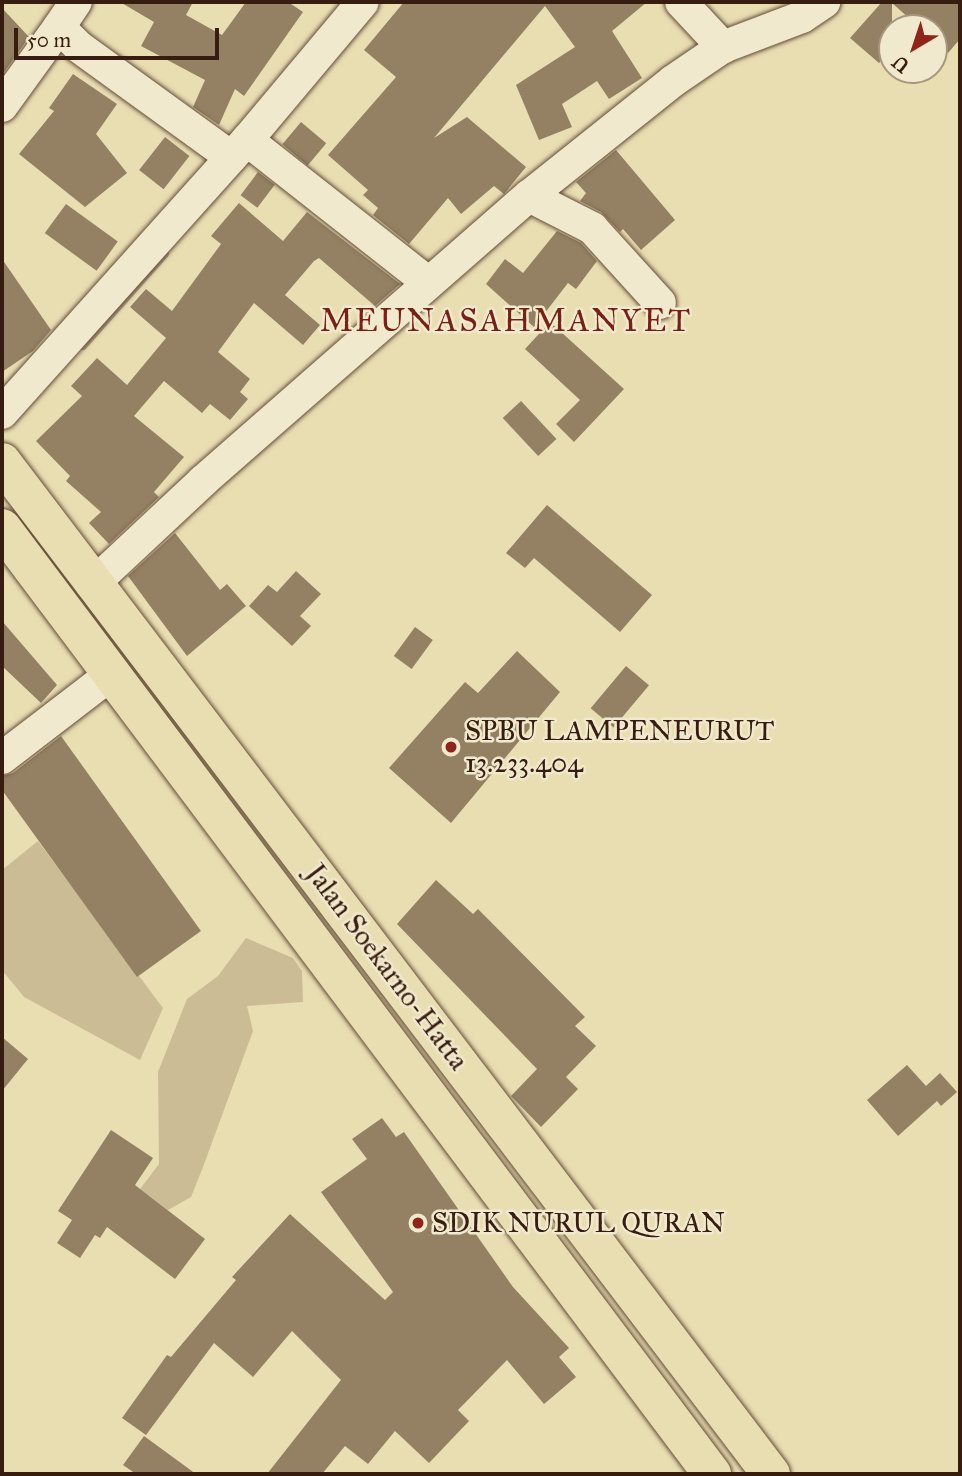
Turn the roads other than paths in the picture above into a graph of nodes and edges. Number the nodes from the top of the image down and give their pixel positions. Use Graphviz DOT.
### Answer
graph roads {
  1 [pos="363,2"];
  2 [pos="681,2"];
  3 [pos="824,2"];
  4 [pos="67,14"];
  5 [pos="723,47"];
  6 [pos="2,106"];
  7 [pos="250,150"];
  8 [pos="529,196"];
  9 [pos="429,283"];
  10 [pos="660,303"];
  11 [pos="2,413"];
  12 [pos="6,474"];
  13 [pos="2,528"];
  14 [pos="92,585"];
  15 [pos="109,676"];
  16 [pos="2,758"];
  17 [pos="595,1239"];
  18 [pos="556,1268"];
  19 [pos="712,1474"];
  20 [pos="771,1474"];
  1 -- 7 [label="street"];
  2 -- 5 [label="street"];
  3 -- 5 [label="street"];
  4 -- 6 [label="street"];
  4 -- 7 [label="street"];
  5 -- 8 [label="street"];
  7 -- 9 [label="street"];
  7 -- 11 [label="street"];
  8 -- 9 [label="street"];
  8 -- 10 [label="street"];
  9 -- 14 [label="street"];
  12 -- 14 [label="highway, Jalan Soekarno-Hatta"];
  13 -- 15 [label="highway, Jalan Soekarno-Hatta"];
  14 -- 17 [label="highway, Jalan Soekarno-Hatta"];
  15 -- 16 [label="street"];
  15 -- 18 [label="highway, Jalan Soekarno-Hatta"];
  17 -- 18 [label="highway"];
  17 -- 20 [label="highway, Jalan Soekarno-Hatta"];
  18 -- 19 [label="highway, Jalan Soekarno-Hatta"];
}
